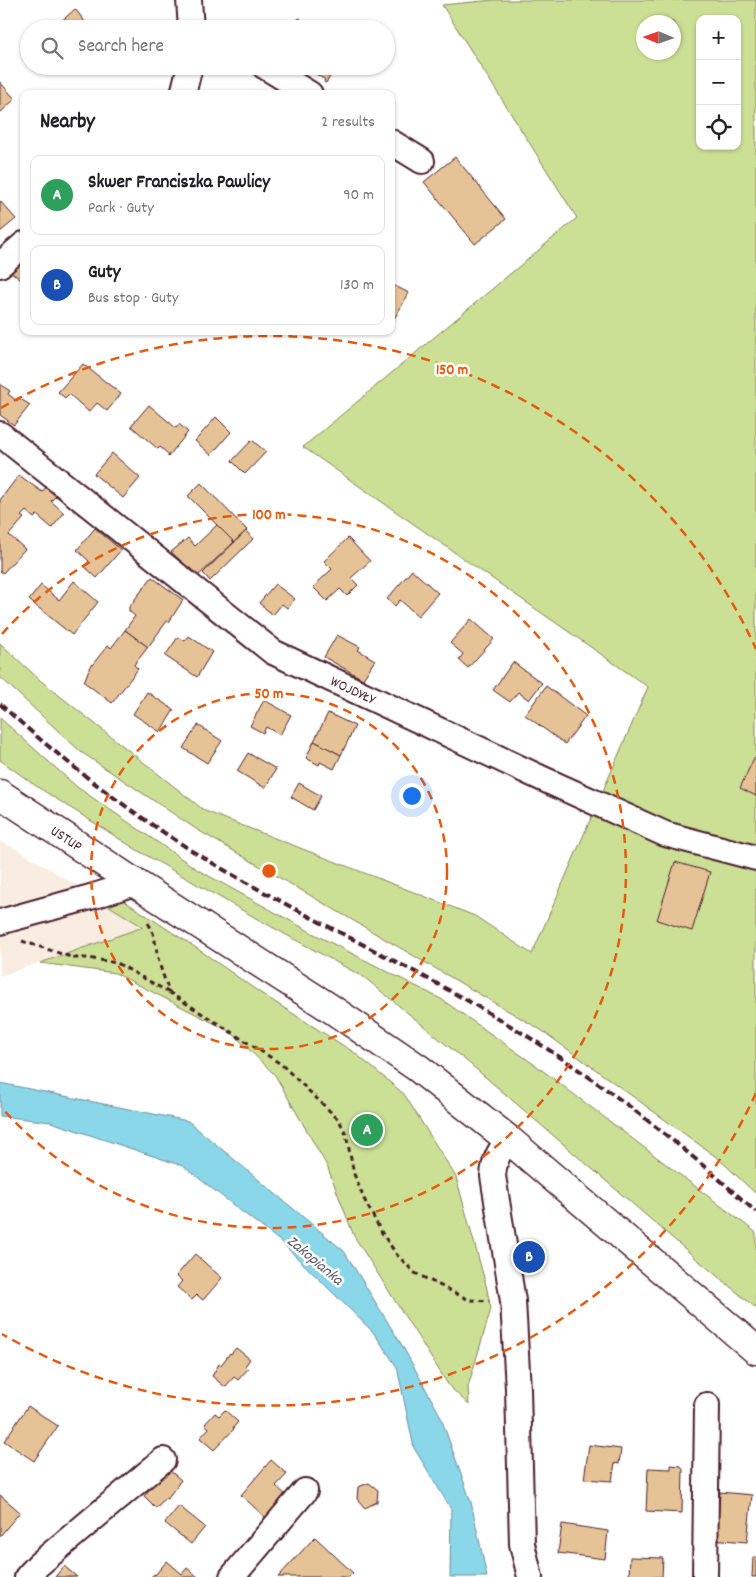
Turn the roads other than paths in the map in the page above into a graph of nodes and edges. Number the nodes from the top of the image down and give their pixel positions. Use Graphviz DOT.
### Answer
graph roads {
  1 [pos="188,75"];
  2 [pos="279,75"];
  3 [pos="184,90"];
  4 [pos="303,90"];
  5 [pos="395,144"];
  6 [pos="422,161"];
  7 [pos="20,248"];
  8 [pos="0,265"];
  9 [pos="0,434"];
  10 [pos="0,794"];
  11 [pos="756,858"];
  12 [pos="134,883"];
  13 [pos="0,922"];
  14 [pos="508,1139"];
  15 [pos="756,1350"];
  16 [pos="707,1405"];
  17 [pos="163,1460"];
  18 [pos="305,1492"];
  19 [pos="27,1577"];
  20 [pos="232,1577"];
  21 [pos="530,1577"];
  22 [pos="705,1577"];
  1 -- 3 [label="street"];
  2 -- 4 [label="street"];
  5 -- 6 [label="street"];
  7 -- 8 [label="street"];
  9 -- 11 [label="street, WOJDYŁY"];
  10 -- 12 [label="main road, USTUP"];
  12 -- 13 [label="street"];
  12 -- 14 [label="main road, USTUP"];
  14 -- 15 [label="main road, USTUP"];
  14 -- 21 [label="street"];
  16 -- 22 [label="street"];
  17 -- 19 [label="street"];
  18 -- 20 [label="street"];
}
